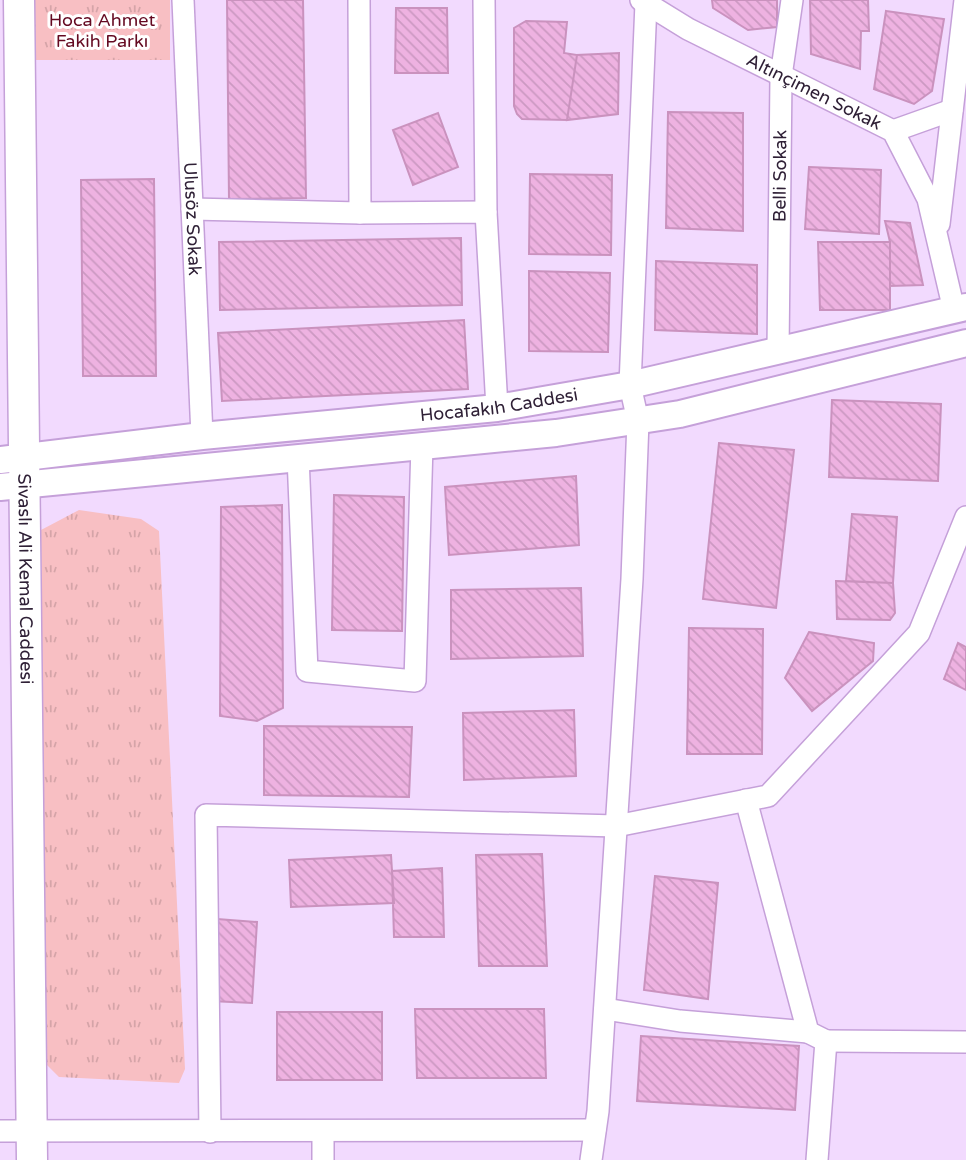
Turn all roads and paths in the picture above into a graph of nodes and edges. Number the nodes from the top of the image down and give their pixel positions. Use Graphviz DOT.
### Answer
graph roads {
  1 [pos="19,0"];
  2 [pos="183,0"];
  3 [pos="359,0"];
  4 [pos="484,0"];
  5 [pos="792,0"];
  6 [pos="965,0"];
  7 [pos="643,1"];
  8 [pos="781,76"];
  9 [pos="952,110"];
  10 [pos="892,131"];
  11 [pos="192,209"];
  12 [pos="486,212"];
  13 [pos="360,213"];
  14 [pos="937,237"];
  15 [pos="960,309"];
  16 [pos="966,343"];
  17 [pos="778,351"];
  18 [pos="630,384"];
  19 [pos="497,408"];
  20 [pos="638,421"];
  21 [pos="202,436"];
  22 [pos="422,445"];
  23 [pos="298,457"];
  24 [pos="12,472"];
  25 [pos="966,517"];
  26 [pos="746,800"];
  27 [pos="616,825"];
  28 [pos="605,1009"];
  29 [pos="817,1036"];
  30 [pos="963,1038"];
  31 [pos="595,1130"];
  32 [pos="0,1131"];
  33 [pos="210,1132"];
  34 [pos="323,1132"];
  35 [pos="31,1147"];
  36 [pos="323,1160"];
  37 [pos="590,1160"];
  38 [pos="817,1160"];
  1 -- 24 [label="main road, Sivaslı Ali Kemal Caddesi"];
  2 -- 11 [label="street, Ulusöz Sokak"];
  3 -- 13 [label="street"];
  4 -- 12 [label="street"];
  5 -- 8 [label="street, Belli Sokak"];
  6 -- 9 [label="street"];
  7 -- 8 [label="street, Altınçimen Sokak"];
  7 -- 18 [label="street"];
  8 -- 10 [label="street, Altınçimen Sokak"];
  8 -- 17 [label="street, Belli Sokak"];
  9 -- 10 [label="street"];
  9 -- 14 [label="street"];
  10 -- 14 [label="street, Altınçimen Sokak"];
  11 -- 13 [label="street"];
  11 -- 21 [label="street, Ulusöz Sokak"];
  12 -- 13 [label="street"];
  12 -- 19 [label="street"];
  14 -- 15 [label="street, Altınçimen Sokak"];
  15 -- 17 [label="street, Hocafakıh Caddesi"];
  16 -- 20 [label="street, Hocafakıh Caddesi"];
  17 -- 18 [label="street, Hocafakıh Caddesi"];
  18 -- 19 [label="street, Hocafakıh Caddesi"];
  18 -- 20 [label="street"];
  19 -- 21 [label="street, Hocafakıh Caddesi"];
  20 -- 22 [label="street, Hocafakıh Caddesi"];
  20 -- 27 [label="street"];
  21 -- 24 [label="street, Hocafakıh Caddesi"];
  22 -- 23 [label="street, Hocafakıh Caddesi"];
  22 -- 23 [label="street"];
  23 -- 24 [label="street, Hocafakıh Caddesi"];
  24 -- 35 [label="main road, Sivaslı Ali Kemal Caddesi"];
  25 -- 26 [label="street"];
  26 -- 27 [label="street"];
  26 -- 29 [label="street"];
  27 -- 28 [label="street"];
  27 -- 33 [label="street"];
  28 -- 29 [label="street"];
  28 -- 31 [label="street"];
  29 -- 30 [label="street"];
  29 -- 38 [label="street"];
  31 -- 34 [label="street"];
  31 -- 37 [label="street"];
  32 -- 35 [label="street"];
  33 -- 34 [label="street"];
  33 -- 35 [label="street"];
  34 -- 36 [label="street"];
}
